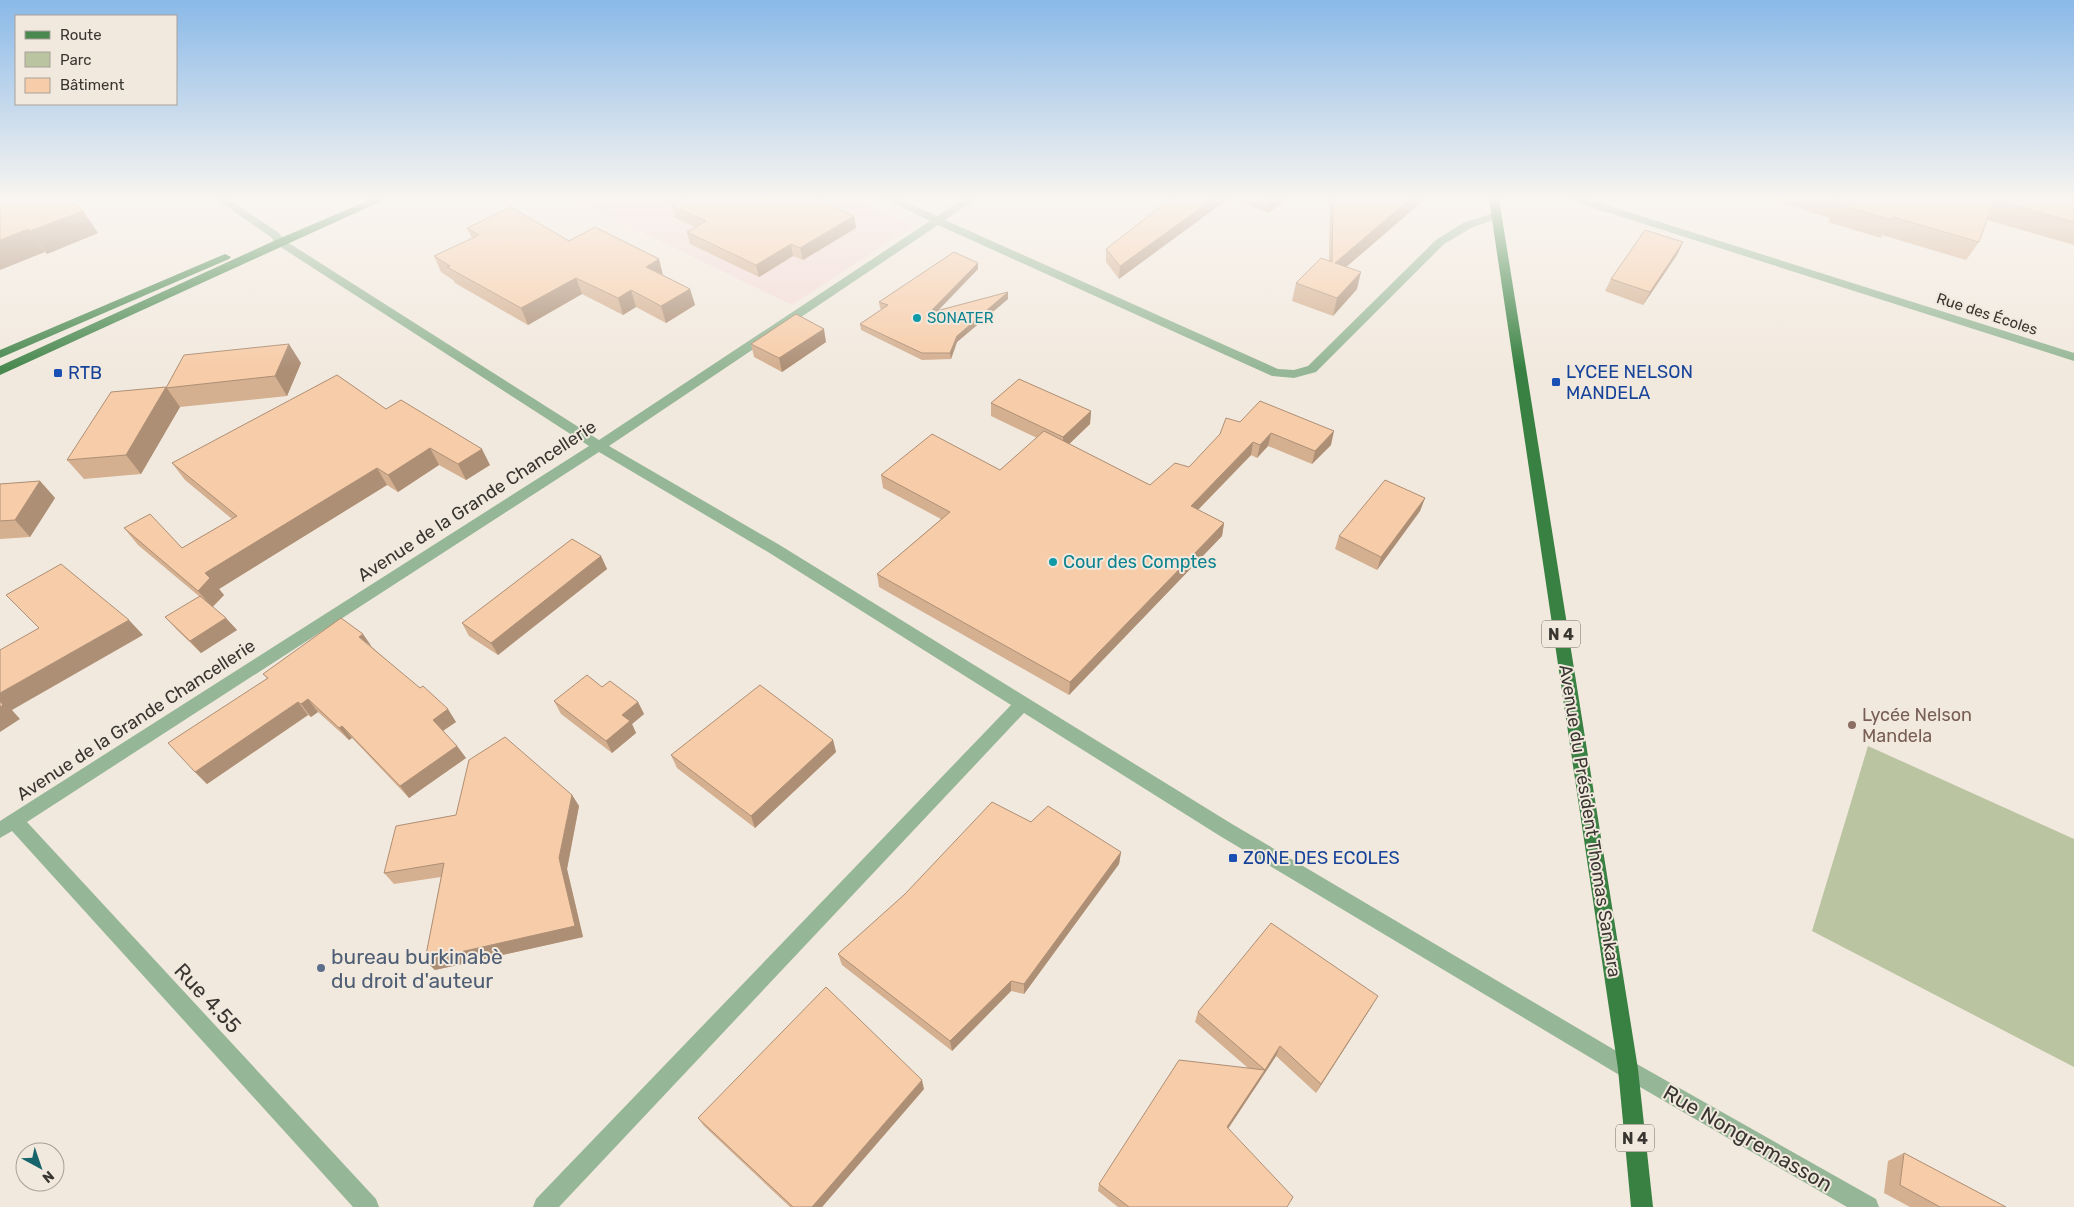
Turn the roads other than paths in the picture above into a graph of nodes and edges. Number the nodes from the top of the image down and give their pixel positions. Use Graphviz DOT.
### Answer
graph roads {
  1 [pos="239,255"];
  2 [pos="244,255"];
  3 [pos="303,255"];
  4 [pos="885,255"];
  5 [pos="1016,255"];
  6 [pos="1427,255"];
  7 [pos="1503,255"];
  8 [pos="1754,255"];
  9 [pos="0,354"];
  10 [pos="2074,357"];
  11 [pos="0,371"];
  12 [pos="599,446"];
  13 [pos="1023,703"];
  14 [pos="7,825"];
  15 [pos="1628,1069"];
  16 [pos="368,1207"];
  17 [pos="544,1207"];
  18 [pos="1642,1207"];
  19 [pos="1868,1207"];
  1 -- 9 [label="main road"];
  2 -- 11 [label="main road"];
  3 -- 12 [label="street, Rue Nongremasson"];
  4 -- 12 [label="street, Avenue de la Grande Chancellerie"];
  5 -- 6 [label="street"];
  7 -- 15 [label="highway, Avenue du Président Thomas Sankara / N 4"];
  8 -- 10 [label="street, Rue des Écoles"];
  12 -- 13 [label="street, Rue Nongremasson"];
  12 -- 14 [label="street, Avenue de la Grande Chancellerie"];
  13 -- 15 [label="street, Rue Nongremasson"];
  13 -- 17 [label="street"];
  14 -- 16 [label="street, Rue 4.55"];
  15 -- 18 [label="highway, Avenue du Président Thomas Sankara / N 4"];
  15 -- 19 [label="street, Rue Nongremasson"];
}
